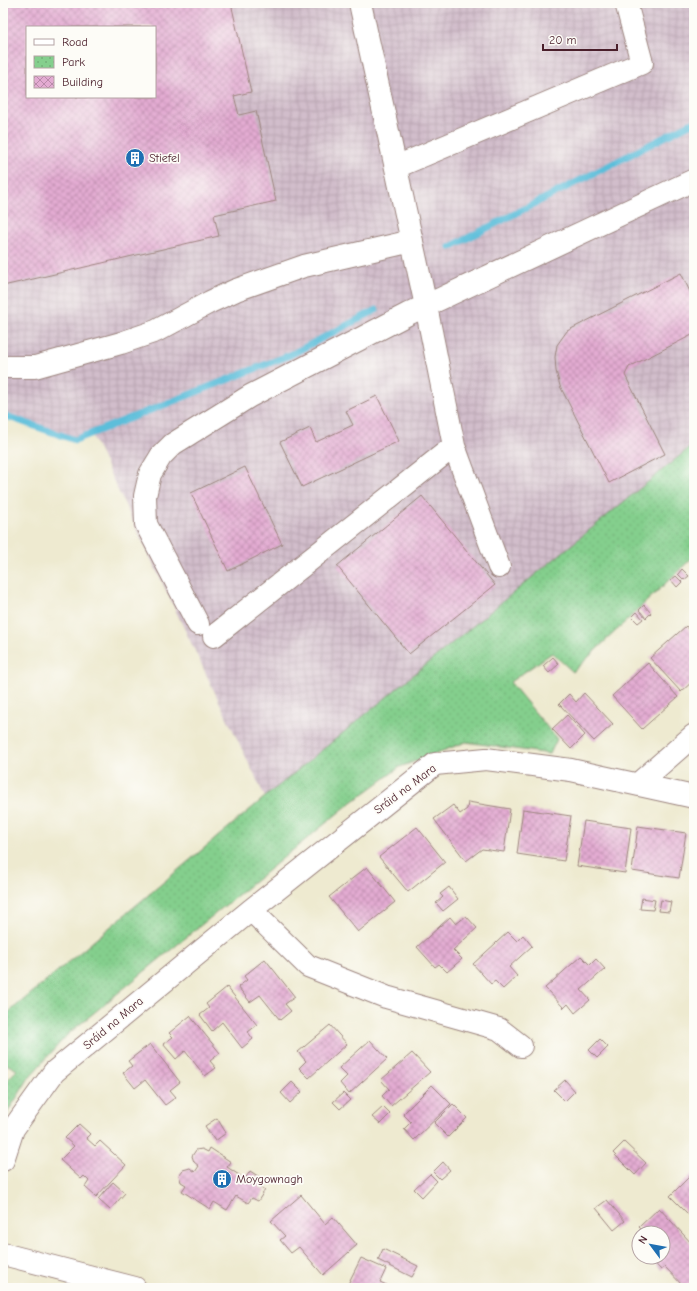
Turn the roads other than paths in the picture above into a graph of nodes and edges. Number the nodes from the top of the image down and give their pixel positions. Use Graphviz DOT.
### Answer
graph roads {
  1 [pos="360,3"];
  2 [pos="626,3"];
  3 [pos="396,167"];
  4 [pos="694,180"];
  5 [pos="412,241"];
  6 [pos="426,306"];
  7 [pos="3,367"];
  8 [pos="454,446"];
  9 [pos="499,567"];
  10 [pos="694,736"];
  11 [pos="638,784"];
  12 [pos="694,796"];
  13 [pos="251,910"];
  14 [pos="521,1046"];
  15 [pos="3,1160"];
  16 [pos="3,1254"];
  17 [pos="134,1288"];
  1 -- 3 [label="street"];
  2 -- 3 [label="street"];
  3 -- 5 [label="street"];
  4 -- 6 [label="street"];
  5 -- 6 [label="street"];
  5 -- 7 [label="street"];
  6 -- 8 [label="street"];
  6 -- 8 [label="street"];
  8 -- 9 [label="street"];
  10 -- 11 [label="street"];
  11 -- 12 [label="street, Sráid na Mara"];
  11 -- 13 [label="street, Sráid na Mara"];
  13 -- 14 [label="street"];
  13 -- 15 [label="street, Sráid na Mara"];
  16 -- 17 [label="street"];
}
